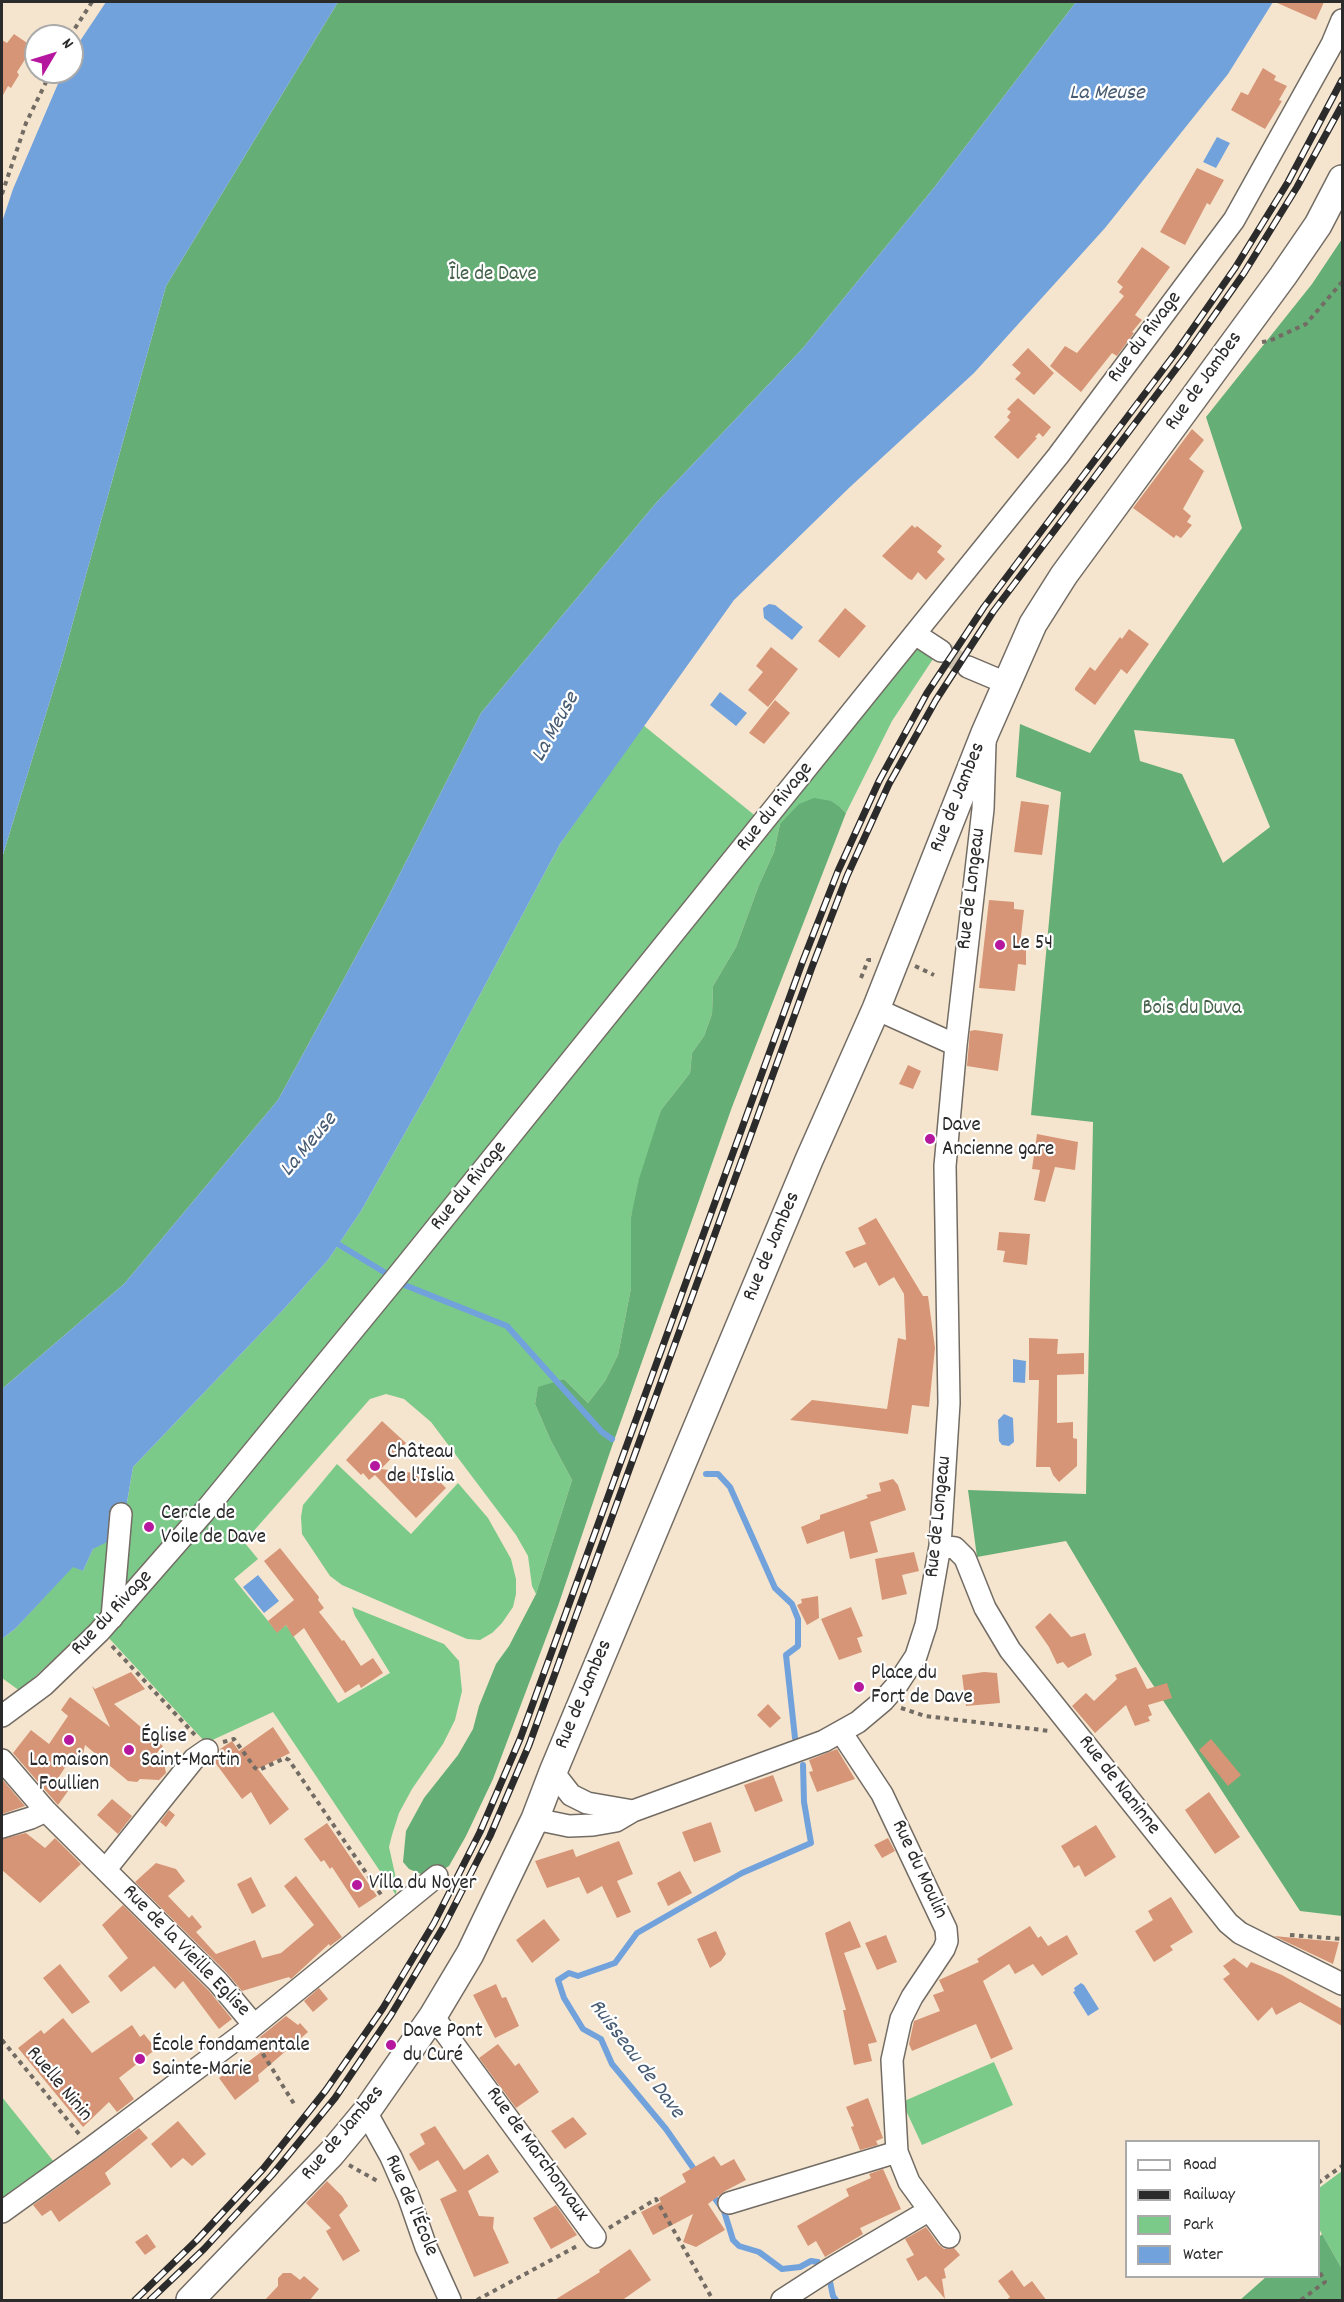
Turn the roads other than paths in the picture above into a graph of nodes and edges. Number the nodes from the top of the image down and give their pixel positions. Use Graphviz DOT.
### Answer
graph roads {
  1 [pos="1342,20"];
  2 [pos="1342,179"];
  3 [pos="915,634"];
  4 [pos="940,651"];
  5 [pos="968,667"];
  6 [pos="1006,683"];
  7 [pos="985,733"];
  8 [pos="876,1009"];
  9 [pos="956,1045"];
  10 [pos="121,1514"];
  11 [pos="940,1546"];
  12 [pos="106,1625"];
  13 [pos="2,1716"];
  14 [pos="841,1732"];
  15 [pos="207,1750"];
  16 [pos="2,1760"];
  17 [pos="553,1772"];
  18 [pos="46,1811"];
  19 [pos="633,1811"];
  20 [pos="535,1819"];
  21 [pos="2,1827"];
  22 [pos="105,1869"];
  23 [pos="437,1876"];
  24 [pos="1342,1984"];
  25 [pos="434,2016"];
  26 [pos="250,2028"];
  27 [pos="366,2112"];
  28 [pos="897,2152"];
  29 [pos="729,2203"];
  30 [pos="928,2211"];
  31 [pos="2,2212"];
  32 [pos="595,2237"];
  33 [pos="949,2237"];
  34 [pos="190,2301"];
  35 [pos="450,2301"];
  36 [pos="782,2301"];
  1 -- 3 [label="street, Rue du Rivage"];
  2 -- 6 [label="main road, Rue de Jambes"];
  3 -- 4 [label="street"];
  3 -- 12 [label="street, Rue du Rivage"];
  5 -- 6 [label="street"];
  6 -- 7 [label="main road, Rue de Jambes"];
  7 -- 8 [label="main road, Rue de Jambes"];
  7 -- 9 [label="street, Rue de Longeau"];
  8 -- 9 [label="street"];
  8 -- 17 [label="main road, Rue de Jambes"];
  9 -- 11 [label="street, Rue de Longeau"];
  10 -- 12 [label="street"];
  11 -- 14 [label="street, Rue de Longeau"];
  11 -- 24 [label="street, Rue de Naninne"];
  12 -- 13 [label="street, Rue du Rivage"];
  14 -- 19 [label="street, Rue de Longeau"];
  14 -- 28 [label="street, Rue du Moulin"];
  15 -- 22 [label="street"];
  16 -- 18 [label="street, Rue de la Vieille Eglise"];
  17 -- 19 [label="street, Rue de Longeau"];
  17 -- 20 [label="main road, Rue de Jambes"];
  18 -- 21 [label="street"];
  18 -- 22 [label="street, Rue de la Vieille Eglise"];
  19 -- 20 [label="street, Rue de Longeau"];
  20 -- 25 [label="main road, Rue de Jambes"];
  22 -- 26 [label="street, Rue de la Vieille Eglise"];
  23 -- 26 [label="street, Rue de la Vieille Eglise"];
  25 -- 27 [label="main road, Rue de Jambes"];
  25 -- 32 [label="street, Rue de Marchonvaux"];
  26 -- 31 [label="street"];
  27 -- 34 [label="main road, Rue de Jambes"];
  27 -- 35 [label="street, Rue de l'École"];
  28 -- 29 [label="street"];
  28 -- 30 [label="street, Rue du Moulin"];
  30 -- 33 [label="street, Rue du Moulin"];
  30 -- 36 [label="street"];
}
